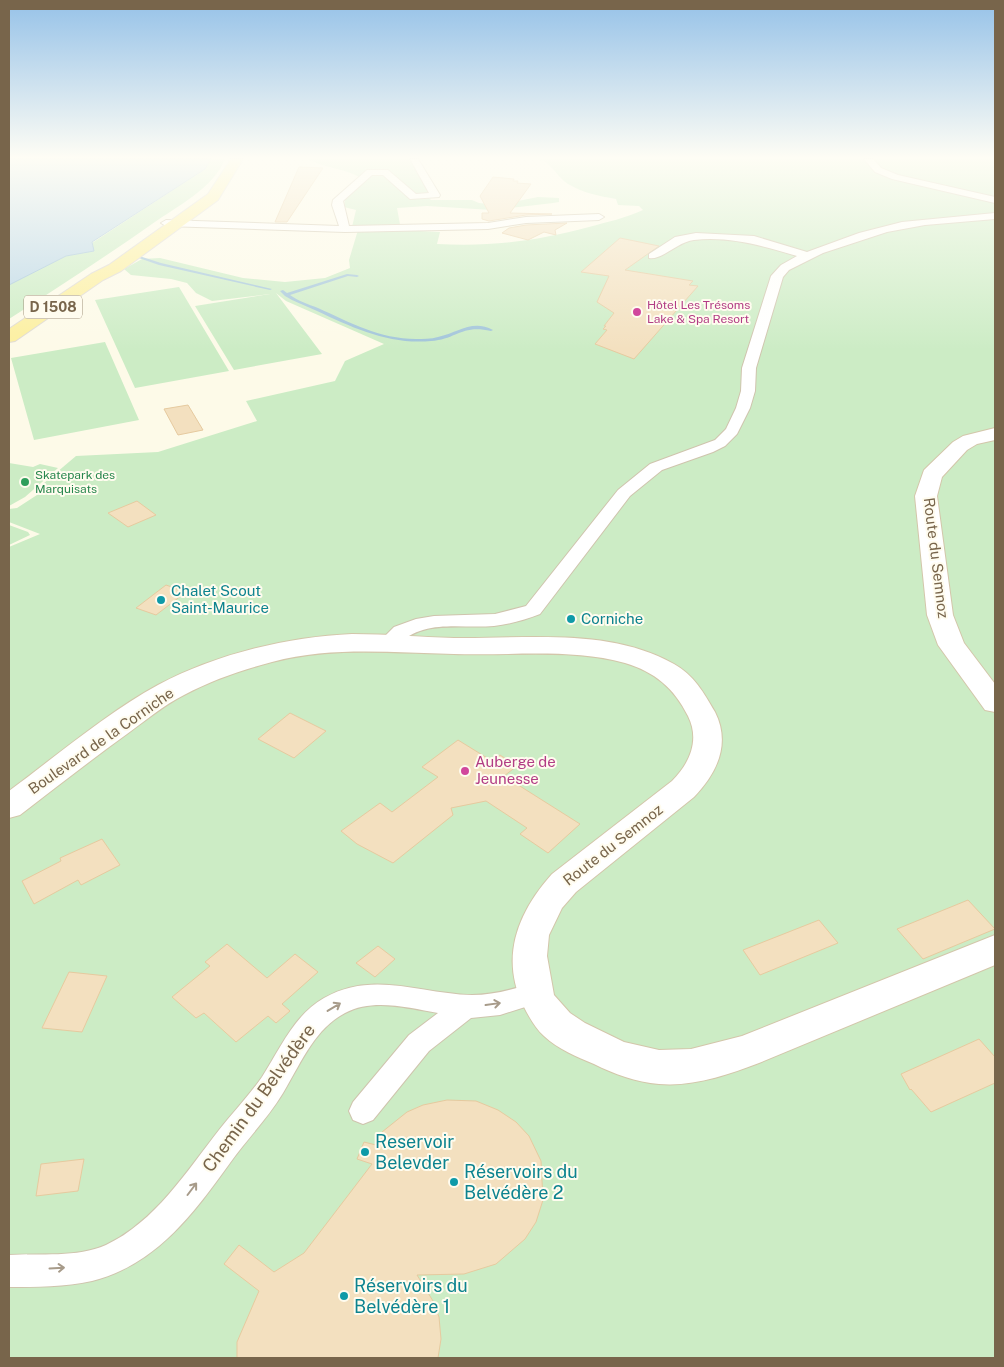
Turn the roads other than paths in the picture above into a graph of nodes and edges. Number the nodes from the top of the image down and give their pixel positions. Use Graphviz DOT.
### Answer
graph roads {
  1 [pos="343,223"];
  2 [pos="508,223"];
  3 [pos="914,223"];
  4 [pos="172,224"];
  5 [pos="345,229"];
  6 [pos="806,255"];
  7 [pos="653,256"];
  8 [pos="9,337"];
  9 [pos="995,434"];
  10 [pos="388,643"];
  11 [pos="995,703"];
  12 [pos="9,807"];
  13 [pos="995,949"];
  14 [pos="535,993"];
  15 [pos="466,1006"];
  16 [pos="363,1111"];
  17 [pos="9,1271"];
  1 -- 5 [label="street"];
  2 -- 5 [label="street"];
  3 -- 6 [label="street"];
  4 -- 5 [label="street"];
  4 -- 8 [label="main road, D 1508"];
  6 -- 7 [label="street"];
  6 -- 10 [label="street"];
  9 -- 11 [label="main road, Route du Semnoz"];
  10 -- 12 [label="main road, Boulevard de la Corniche"];
  10 -- 14 [label="main road, Route du Semnoz"];
  13 -- 14 [label="main road, Route du Semnoz"];
  15 -- 14 [label="street, Chemin du Belvédère, one-way"];
  15 -- 16 [label="street"];
  17 -- 15 [label="street, Chemin du Belvédère, one-way"];
}
